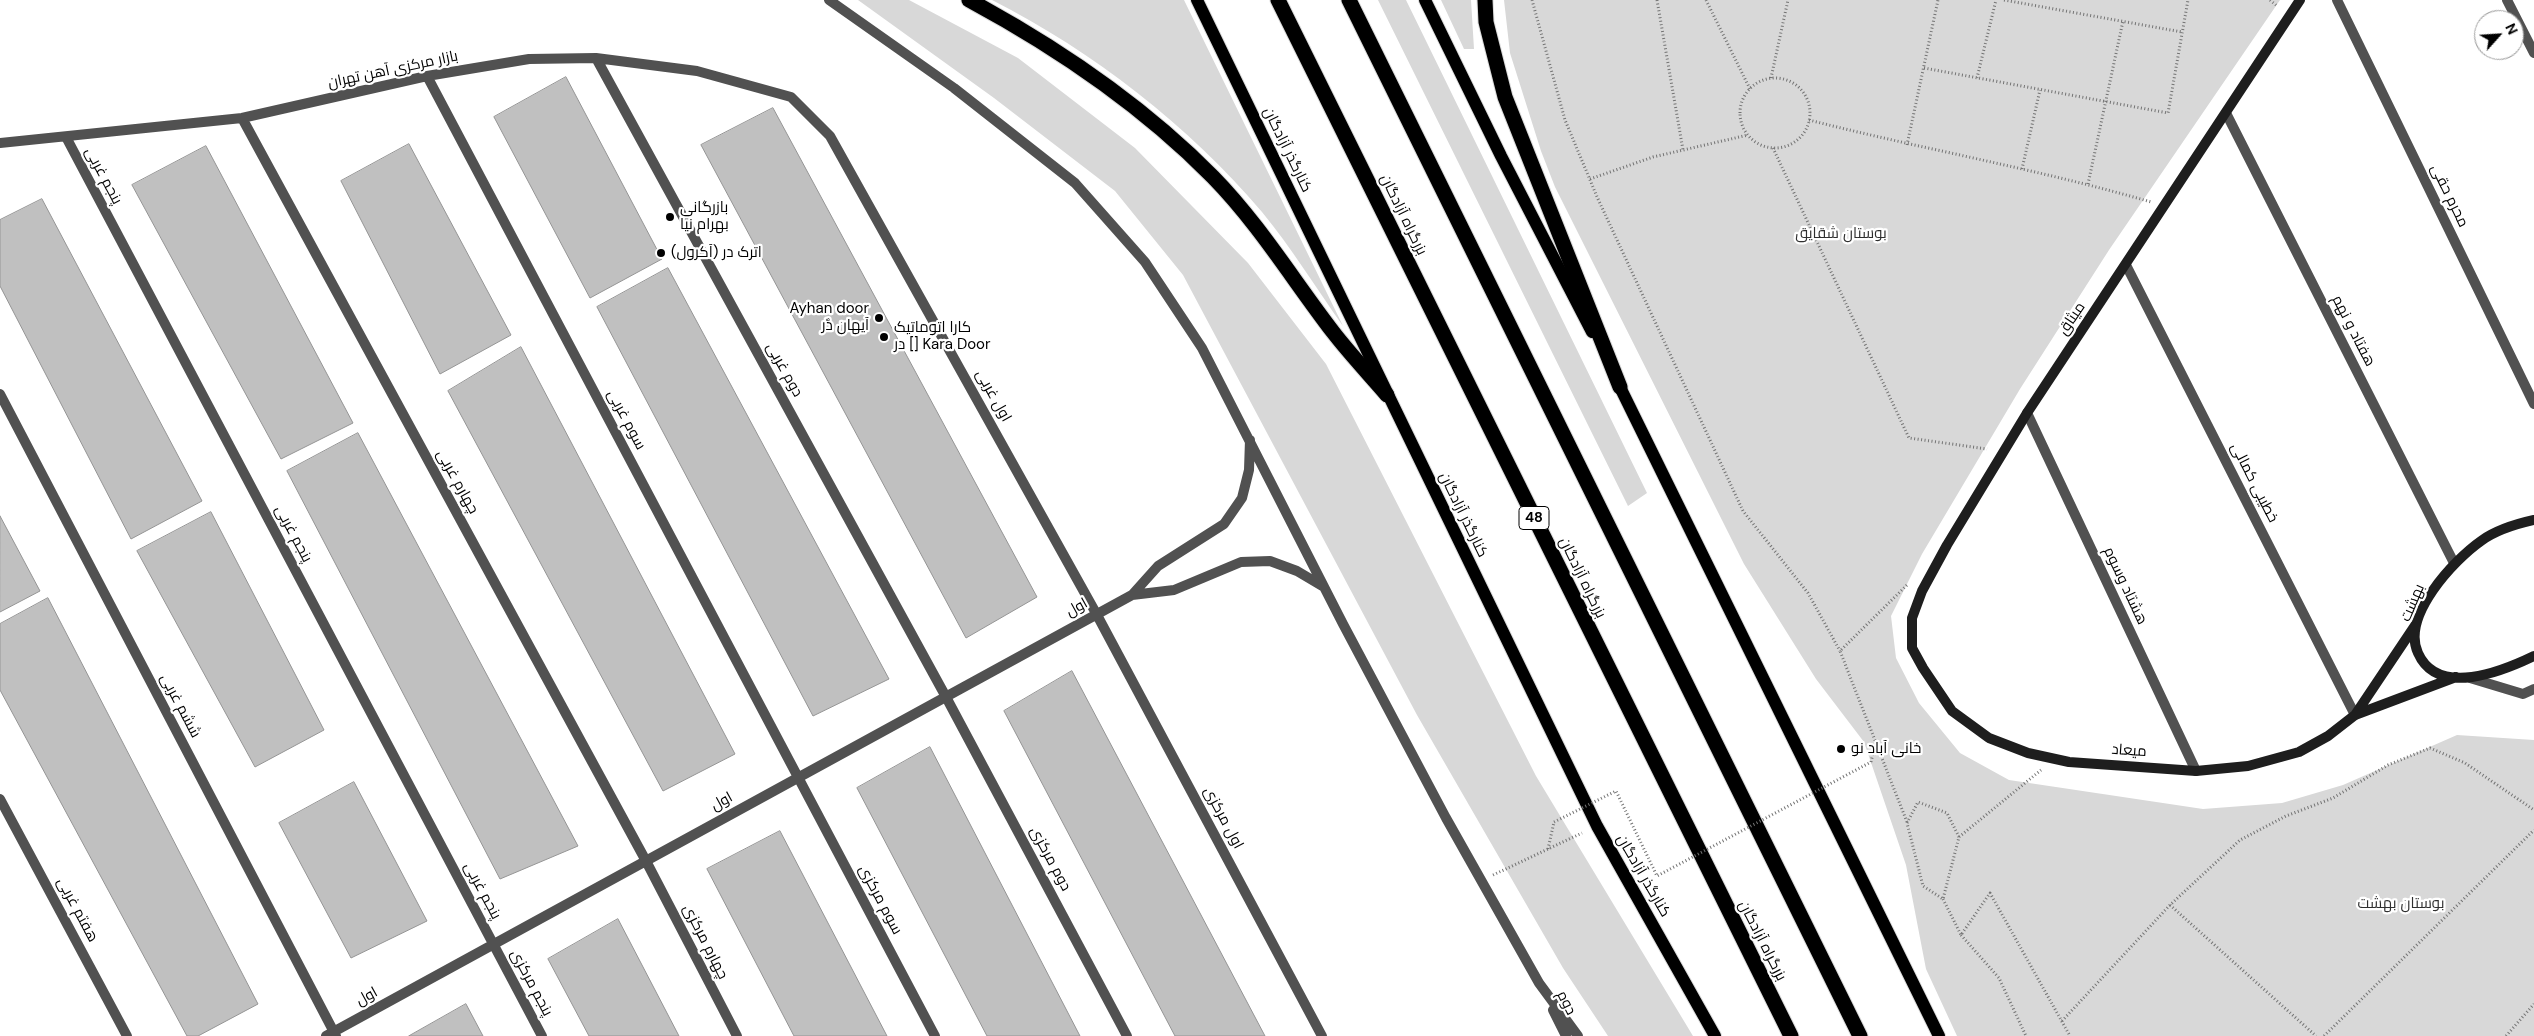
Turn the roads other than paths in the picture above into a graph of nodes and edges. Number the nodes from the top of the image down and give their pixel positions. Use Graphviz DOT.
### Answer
graph roads {
  1 [pos="829,0"];
  2 [pos="969,0"];
  3 [pos="1196,0"];
  4 [pos="1278,0"];
  5 [pos="1349,0"];
  6 [pos="1425,0"];
  7 [pos="1485,0"];
  8 [pos="2300,0"];
  9 [pos="2338,0"];
  10 [pos="2506,0"];
  11 [pos="2534,54"];
  12 [pos="596,58"];
  13 [pos="427,76"];
  14 [pos="791,97"];
  15 [pos="2226,113"];
  16 [pos="242,118"];
  17 [pos="66,137"];
  18 [pos="0,143"];
  19 [pos="2126,265"];
  20 [pos="1620,387"];
  21 [pos="0,394"];
  22 [pos="1387,395"];
  23 [pos="2534,404"];
  24 [pos="2027,414"];
  25 [pos="1250,439"];
  26 [pos="2534,520"];
  27 [pos="2454,563"];
  28 [pos="1324,588"];
  29 [pos="1132,595"];
  30 [pos="1097,615"];
  31 [pos="2418,620"];
  32 [pos="2534,656"];
  33 [pos="1923,668"];
  34 [pos="2456,677"];
  35 [pos="2470,678"];
  36 [pos="2534,689"];
  37 [pos="2523,694"];
  38 [pos="946,697"];
  39 [pos="2534,697"];
  40 [pos="2355,715"];
  41 [pos="2196,771"];
  42 [pos="798,778"];
  43 [pos="0,799"];
  44 [pos="646,861"];
  45 [pos="494,944"];
  46 [pos="1539,983"];
  47 [pos="332,1035"];
  48 [pos="127,1036"];
  49 [pos="542,1036"];
  50 [pos="737,1036"];
  51 [pos="935,1036"];
  52 [pos="1127,1036"];
  53 [pos="1322,1036"];
  54 [pos="1566,1036"];
  55 [pos="1578,1036"];
  56 [pos="1715,1036"];
  57 [pos="1791,1036"];
  58 [pos="1860,1036"];
  59 [pos="1939,1036"];
  1 -- 25 [label="street"];
  2 -- 22 [label="highway"];
  3 -- 22 [label="main road, کنارگذر آزادگان"];
  4 -- 57 [label="highway, بزرگراه آزادگان / 48"];
  5 -- 58 [label="highway"];
  6 -- 20 [label="main road"];
  7 -- 20 [label="highway"];
  8 -- 15 [label="street, میثاق"];
  9 -- 23 [label="street, محرم حقی"];
  10 -- 11 [label="street"];
  12 -- 13 [label="street, بازار مرکزی آهن تهران"];
  12 -- 14 [label="street, بازار مرکزی آهن تهران"];
  12 -- 38 [label="street, دوم غربی"];
  13 -- 16 [label="street, بازار مرکزی آهن تهران"];
  13 -- 42 [label="street, سوم غربی"];
  14 -- 30 [label="street, اول غربی"];
  15 -- 19 [label="street, میثاق"];
  15 -- 27 [label="street, هفتاد و نهم"];
  16 -- 17 [label="street, بازار مرکزی آهن تهران"];
  16 -- 44 [label="street, چهارم غربی"];
  17 -- 18 [label="street, بازار مرکزی آهن تهران"];
  17 -- 45 [label="street, پنجم غربی"];
  19 -- 24 [label="street, میثاق"];
  19 -- 40 [label="street, خطیبی کمالی"];
  20 -- 59 [label="main road"];
  21 -- 47 [label="street, ششم غربی"];
  22 -- 56 [label="main road, کنارگذر آزادگان"];
  24 -- 33 [label="street, میثاق"];
  24 -- 41 [label="street, هشتاد وسوم"];
  25 -- 28 [label="street"];
  25 -- 29 [label="street, اول"];
  26 -- 27 [label="street, بهشت"];
  27 -- 31 [label="street, بهشت"];
  28 -- 29 [label="street, اول"];
  28 -- 46 [label="street"];
  29 -- 30 [label="street, اول"];
  30 -- 38 [label="street, اول"];
  30 -- 53 [label="street, اول مرکزی"];
  31 -- 34 [label="street, بهشت"];
  31 -- 40 [label="street"];
  32 -- 35 [label="street, بهشت"];
  33 -- 41 [label="street, میعاد"];
  34 -- 35 [label="street, بهشت"];
  34 -- 40 [label="street"];
  35 -- 37 [label="street"];
  36 -- 37 [label="street"];
  37 -- 39 [label="street"];
  38 -- 42 [label="street, اول"];
  38 -- 52 [label="street, دوم مرکزی"];
  40 -- 41 [label="street, میعاد"];
  42 -- 44 [label="street, اول"];
  42 -- 51 [label="street, سوم مرکزی"];
  43 -- 48 [label="street, هفتم غربی"];
  44 -- 45 [label="street, اول"];
  44 -- 50 [label="street, چهارم مرکزی"];
  45 -- 47 [label="street, اول"];
  45 -- 49 [label="street, پنجم مرکزی"];
  46 -- 54 [label="street, دوم"];
  46 -- 55 [label="street"];
}
